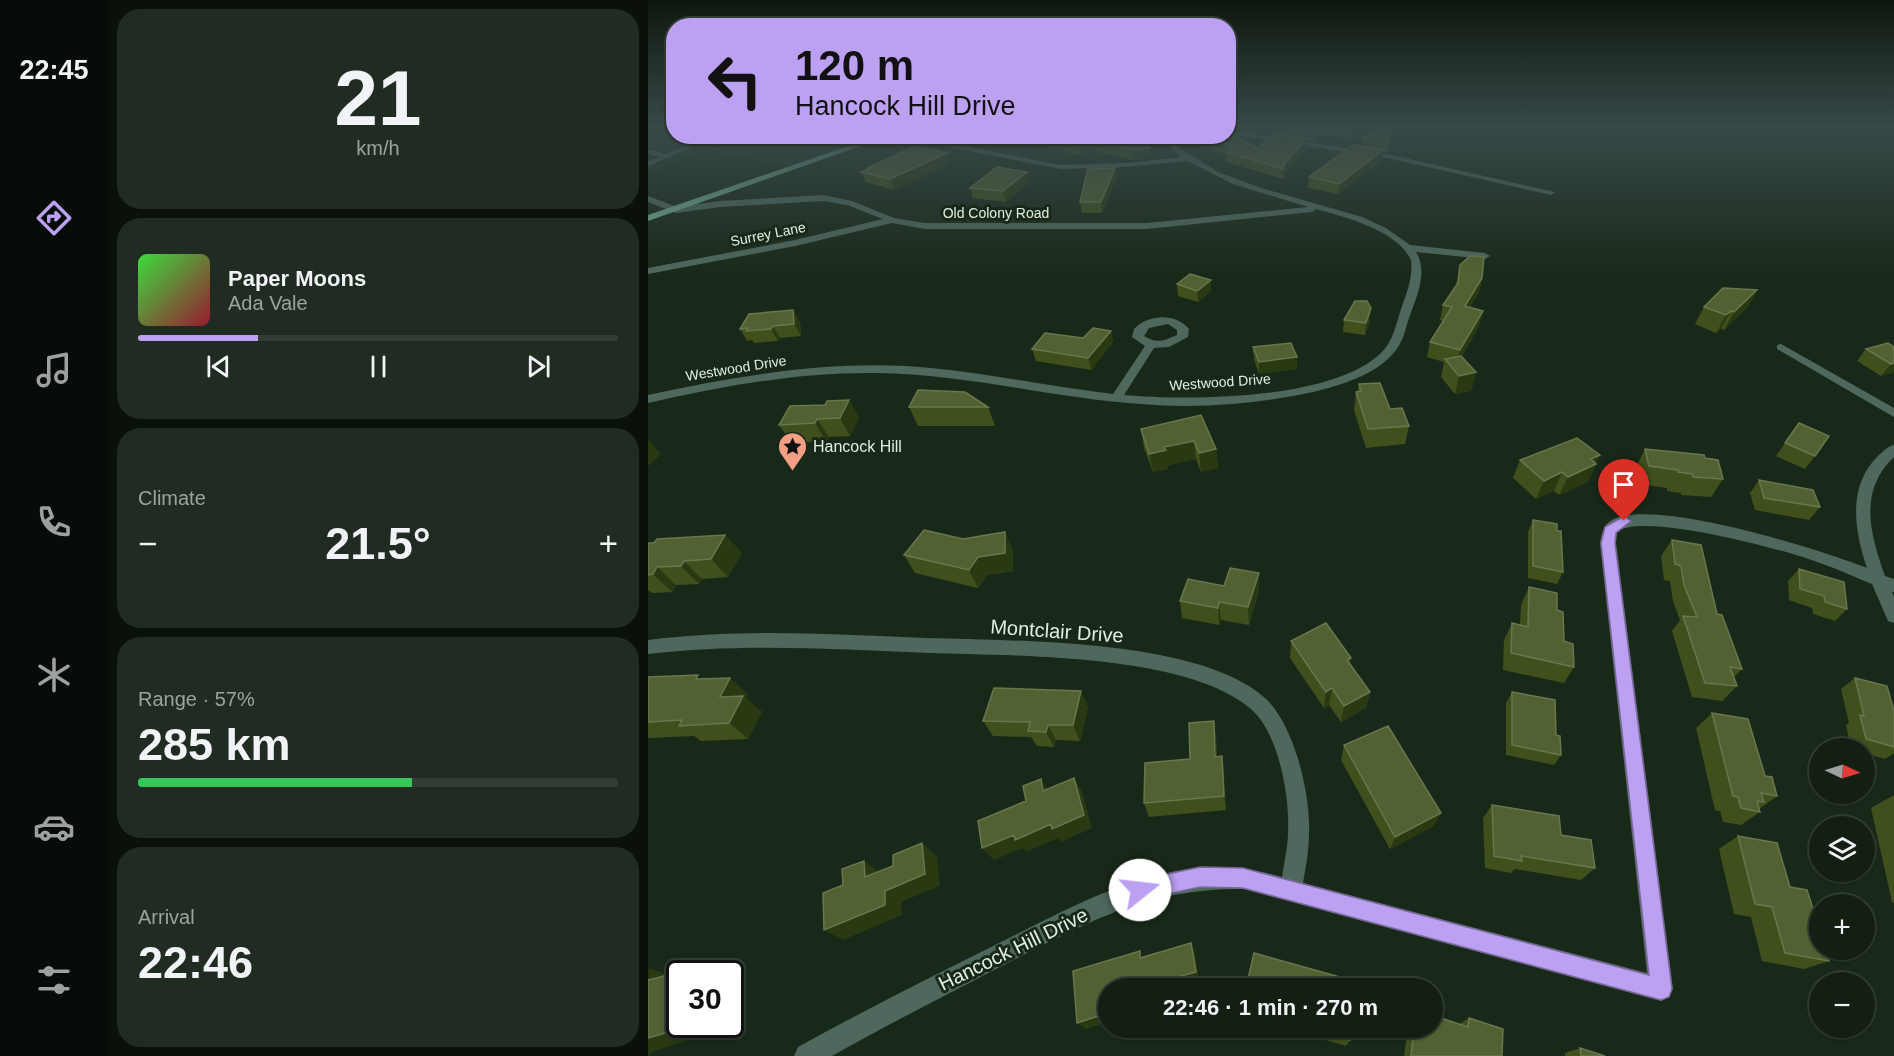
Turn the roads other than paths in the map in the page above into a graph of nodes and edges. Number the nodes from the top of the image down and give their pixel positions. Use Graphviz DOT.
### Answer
graph roads {
  1 [pos="776,175"];
  2 [pos="1221,175"];
  3 [pos="1473,175"];
  4 [pos="1551,192"];
  5 [pos="648,199"];
  6 [pos="1321,208"];
  7 [pos="676,210"];
  8 [pos="648,218"];
  9 [pos="892,220"];
  10 [pos="1407,248"];
  11 [pos="1485,256"];
  12 [pos="648,271"];
  13 [pos="1151,345"];
  14 [pos="1781,347"];
  15 [pos="648,397"];
  16 [pos="1116,398"];
  17 [pos="1894,413"];
  18 [pos="1894,449"];
  19 [pos="1886,583"];
  20 [pos="1894,616"];
  21 [pos="648,647"];
  22 [pos="1291,891"];
  23 [pos="807,1056"];
  1 -- 7 [label="main road"];
  2 -- 6 [label="street"];
  3 -- 4 [label="street"];
  5 -- 7 [label="street"];
  6 -- 9 [label="street, Old Colony Road"];
  6 -- 10 [label="street"];
  7 -- 8 [label="main road"];
  7 -- 9 [label="street, Old Colony Road"];
  9 -- 12 [label="street, Surrey Lane"];
  10 -- 11 [label="street"];
  10 -- 16 [label="street, Westwood Drive"];
  13 -- 16 [label="street"];
  14 -- 17 [label="street"];
  15 -- 16 [label="street, Westwood Drive"];
  18 -- 19 [label="street"];
  19 -- 20 [label="street"];
  19 -- 22 [label="street, Hancock Hill Drive"];
  21 -- 22 [label="street, Montclair Drive"];
  22 -- 23 [label="street, Hancock Hill Drive"];
}
